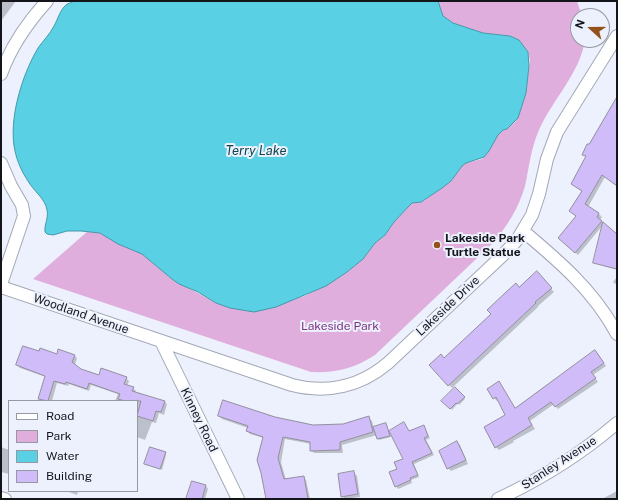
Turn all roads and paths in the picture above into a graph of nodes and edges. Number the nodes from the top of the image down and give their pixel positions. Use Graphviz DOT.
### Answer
graph roads {
  1 [pos="47,1"];
  2 [pos="617,36"];
  3 [pos="1,74"];
  4 [pos="1,163"];
  5 [pos="523,231"];
  6 [pos="1,285"];
  7 [pos="617,334"];
  8 [pos="160,341"];
  9 [pos="617,423"];
  10 [pos="1,498"];
  11 [pos="4,499"];
  12 [pos="238,499"];
  13 [pos="498,499"];
  1 -- 3 [label="street"];
  2 -- 5 [label="street, Lakeside Drive"];
  4 -- 6 [label="street"];
  5 -- 7 [label="street"];
  5 -- 8 [label="street, Lakeside Drive"];
  6 -- 8 [label="street, Woodland Avenue"];
  8 -- 12 [label="street, Kinney Road"];
  9 -- 13 [label="street, Stanley Avenue"];
  10 -- 11 [label="street"];
}
